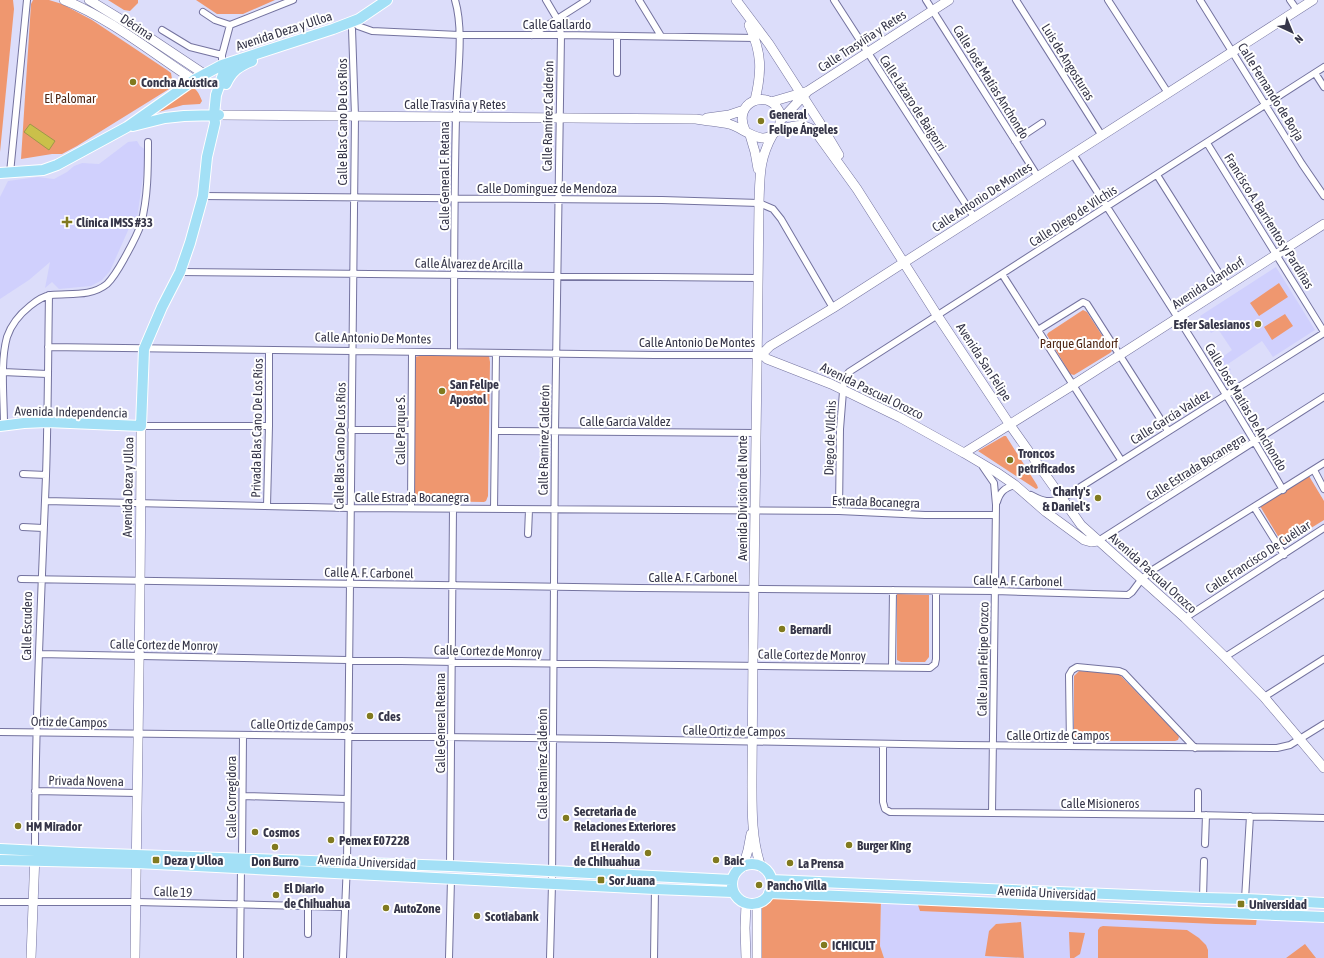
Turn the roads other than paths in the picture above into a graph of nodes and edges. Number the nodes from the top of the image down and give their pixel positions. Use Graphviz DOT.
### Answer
graph roads {
  1 [pos="27,0"];
  2 [pos="64,0"];
  3 [pos="90,0"];
  4 [pos="293,0"];
  5 [pos="387,0"];
  6 [pos="396,0"];
  7 [pos="455,0"];
  8 [pos="546,0"];
  9 [pos="586,0"];
  10 [pos="639,0"];
  11 [pos="834,0"];
  12 [pos="926,0"];
  13 [pos="949,0"];
  14 [pos="1016,0"];
  15 [pos="1108,0"];
  16 [pos="1200,0"];
  17 [pos="1290,0"];
  18 [pos="1313,0"];
  19 [pos="739,4"];
  20 [pos="1297,10"];
  21 [pos="933,11"];
  22 [pos="203,12"];
  23 [pos="558,18"];
  24 [pos="230,25"];
  25 [pos="355,28"];
  26 [pos="162,30"];
  27 [pos="459,35"];
  28 [pos="532,35"];
  29 [pos="561,35"];
  30 [pos="618,36"];
  31 [pos="661,36"];
  32 [pos="756,38"];
  33 [pos="1233,51"];
  34 [pos="867,53"];
  35 [pos="228,63"];
  36 [pos="1324,68"];
  37 [pos="617,73"];
  38 [pos="1315,73"];
  39 [pos="204,74"];
  40 [pos="194,80"];
  41 [pos="1324,87"];
  42 [pos="1168,92"];
  43 [pos="803,94"];
  44 [pos="755,100"];
  45 [pos="771,102"];
  46 [pos="1266,105"];
  47 [pos="744,110"];
  48 [pos="355,116"];
  49 [pos="456,117"];
  50 [pos="216,118"];
  51 [pos="559,118"];
  52 [pos="696,119"];
  53 [pos="780,121"];
  54 [pos="1042,123"];
  55 [pos="127,127"];
  56 [pos="748,133"];
  57 [pos="775,133"];
  58 [pos="1102,136"];
  59 [pos="1015,140"];
  60 [pos="148,142"];
  61 [pos="1207,143"];
  62 [pos="1073,154"];
  63 [pos="5,173"];
  64 [pos="1157,175"];
  65 [pos="760,177"];
  66 [pos="1038,177"];
  67 [pos="858,190"];
  68 [pos="203,196"];
  69 [pos="1324,196"];
  70 [pos="353,197"];
  71 [pos="455,199"];
  72 [pos="558,199"];
  73 [pos="759,203"];
  74 [pos="1107,207"];
  75 [pos="974,217"];
  76 [pos="1324,224"];
  77 [pos="1277,254"];
  78 [pos="904,262"];
  79 [pos="180,272"];
  80 [pos="353,274"];
  81 [pos="1002,274"];
  82 [pos="454,275"];
  83 [pos="557,276"];
  84 [pos="758,278"];
  85 [pos="1227,286"];
  86 [pos="49,295"];
  87 [pos="833,308"];
  88 [pos="937,315"];
  89 [pos="1178,318"];
  90 [pos="1038,330"];
  91 [pos="1324,333"];
  92 [pos="48,347"];
  93 [pos="144,349"];
  94 [pos="269,350"];
  95 [pos="352,351"];
  96 [pos="412,352"];
  97 [pos="454,352"];
  98 [pos="496,353"];
  99 [pos="557,354"];
  100 [pos="1120,354"];
  101 [pos="760,355"];
  102 [pos="3,372"];
  103 [pos="47,374"];
  104 [pos="1073,385"];
  105 [pos="844,390"];
  106 [pos="1226,395"];
  107 [pos="1324,397"];
  108 [pos="47,422"];
  109 [pos="2,425"];
  110 [pos="1010,425"];
  111 [pos="142,426"];
  112 [pos="269,426"];
  113 [pos="351,430"];
  114 [pos="411,430"];
  115 [pos="495,431"];
  116 [pos="1168,431"];
  117 [pos="555,432"];
  118 [pos="756,433"];
  119 [pos="1255,442"];
  120 [pos="964,453"];
  121 [pos="1121,460"];
  122 [pos="979,461"];
  123 [pos="1324,463"];
  124 [pos="1314,470"];
  125 [pos="23,474"];
  126 [pos="46,475"];
  127 [pos="1015,485"];
  128 [pos="1324,489"];
  129 [pos="1283,490"];
  130 [pos="1024,492"];
  131 [pos="1062,498"];
  132 [pos="45,501"];
  133 [pos="141,504"];
  134 [pos="267,506"];
  135 [pos="996,506"];
  136 [pos="1254,507"];
  137 [pos="350,508"];
  138 [pos="410,508"];
  139 [pos="453,508"];
  140 [pos="494,509"];
  141 [pos="529,510"];
  142 [pos="555,510"];
  143 [pos="756,511"];
  144 [pos="839,511"];
  145 [pos="995,515"];
  146 [pos="23,527"];
  147 [pos="43,528"];
  148 [pos="1324,528"];
  149 [pos="528,534"];
  150 [pos="1098,541"];
  151 [pos="1284,555"];
  152 [pos="21,579"];
  153 [pos="41,579"];
  154 [pos="140,580"];
  155 [pos="1141,580"];
  156 [pos="349,584"];
  157 [pos="452,584"];
  158 [pos="554,586"];
  159 [pos="754,589"];
  160 [pos="893,590"];
  161 [pos="936,590"];
  162 [pos="995,591"];
  163 [pos="1324,594"];
  164 [pos="1184,618"];
  165 [pos="39,654"];
  166 [pos="140,656"];
  167 [pos="1225,657"];
  168 [pos="1324,659"];
  169 [pos="349,660"];
  170 [pos="451,662"];
  171 [pos="553,663"];
  172 [pos="753,665"];
  173 [pos="892,667"];
  174 [pos="1264,697"];
  175 [pos="1324,724"];
  176 [pos="0,732"];
  177 [pos="36,733"];
  178 [pos="137,734"];
  179 [pos="243,735"];
  180 [pos="348,737"];
  181 [pos="451,738"];
  182 [pos="554,739"];
  183 [pos="1300,739"];
  184 [pos="752,742"];
  185 [pos="884,744"];
  186 [pos="993,746"];
  187 [pos="1070,746"];
  188 [pos="1195,748"];
  189 [pos="1324,768"];
  190 [pos="35,790"];
  191 [pos="1198,792"];
  192 [pos="137,793"];
  193 [pos="243,796"];
  194 [pos="348,799"];
  195 [pos="992,813"];
  196 [pos="1198,815"];
  197 [pos="1206,815"];
  198 [pos="1250,816"];
  199 [pos="1324,818"];
  200 [pos="752,819"];
  201 [pos="1205,844"];
  202 [pos="0,849"];
  203 [pos="35,850"];
  204 [pos="137,859"];
  205 [pos="0,860"];
  206 [pos="1204,861"];
  207 [pos="34,862"];
  208 [pos="347,863"];
  209 [pos="242,864"];
  210 [pos="450,866"];
  211 [pos="743,866"];
  212 [pos="761,867"];
  213 [pos="552,871"];
  214 [pos="346,874"];
  215 [pos="451,879"];
  216 [pos="732,880"];
  217 [pos="771,880"];
  218 [pos="552,884"];
  219 [pos="655,889"];
  220 [pos="733,892"];
  221 [pos="770,893"];
  222 [pos="1203,898"];
  223 [pos="1245,899"];
  224 [pos="0,902"];
  225 [pos="32,902"];
  226 [pos="136,902"];
  227 [pos="1324,903"];
  228 [pos="241,904"];
  229 [pos="751,904"];
  230 [pos="308,906"];
  231 [pos="346,907"];
  232 [pos="1324,917"];
  233 [pos="308,934"];
  234 [pos="31,958"];
  235 [pos="135,958"];
  236 [pos="240,958"];
  237 [pos="343,958"];
  238 [pos="449,958"];
  239 [pos="550,958"];
  240 [pos="654,958"];
  241 [pos="746,958"];
  242 [pos="757,958"];
  1 -- 63 [label="street"];
  2 -- 40 [label="main road, Décima"];
  3 -- 39 [label="main road, Décima"];
  4 -- 24 [label="street"];
  5 -- 35 [label="main road, Avenida Deza y Ulloa"];
  6 -- 25 [label="main road"];
  7 -- 27 [label="street, Calle General F. Retana"];
  8 -- 23 [label="street, Calle Ramírez Calderón"];
  9 -- 23 [label="street"];
  10 -- 31 [label="street"];
  11 -- 34 [label="street, Calle Lázaro de Baigorri"];
  12 -- 21 [label="street, Calle José Matías Anchondo"];
  13 -- 21 [label="main road, Calle Trasviña y Retes"];
  14 -- 58 [label="street, Luis de Angosturas"];
  15 -- 42 [label="street"];
  16 -- 33 [label="street, Calle Fernando de Borja"];
  17 -- 20 [label="street"];
  18 -- 20 [label="main road, Calle Antonio De Montes"];
  19 -- 32 [label="main road, Avenida San Felipe"];
  19 -- 43 [label="main road, Avenida San Felipe"];
  20 -- 33 [label="main road, Calle Antonio De Montes"];
  21 -- 34 [label="main road, Calle Trasviña y Retes"];
  21 -- 59 [label="street, Calle José Matías Anchondo"];
  22 -- 24 [label="street"];
  23 -- 28 [label="street"];
  23 -- 29 [label="street, Calle Ramírez Calderón"];
  24 -- 35 [label="street"];
  25 -- 27 [label="street, Calle Gallardo"];
  25 -- 35 [label="main road"];
  25 -- 48 [label="street, Calle Blas Cano De Los Ríos"];
  26 -- 35 [label="street"];
  27 -- 28 [label="street, Calle Gallardo"];
  27 -- 49 [label="street, Calle General F. Retana"];
  28 -- 29 [label="street, Calle Gallardo"];
  29 -- 30 [label="street, Calle Gallardo"];
  29 -- 51 [label="street, Calle Ramírez Calderón"];
  30 -- 31 [label="street, Calle Gallardo"];
  30 -- 37 [label="street"];
  31 -- 32 [label="street, Calle Gallardo"];
  32 -- 44 [label="main road, Avenida San Felipe"];
  33 -- 42 [label="main road, Calle Antonio De Montes"];
  33 -- 46 [label="street, Calle Fernando de Borja"];
  34 -- 43 [label="main road, Calle Trasviña y Retes"];
  34 -- 75 [label="street, Calle Lázaro de Baigorri"];
  35 -- 39 [label="main road"];
  35 -- 50 [label="main road, Avenida Deza y Ulloa"];
  36 -- 38 [label="street, Calle Diego de Vilchis"];
  38 -- 41 [label="street"];
  38 -- 46 [label="street, Calle Diego de Vilchis"];
  39 -- 40 [label="main road"];
  40 -- 55 [label="main road"];
  42 -- 58 [label="main road, Calle Antonio De Montes"];
  43 -- 45 [label="main road, Calle Trasviña y Retes"];
  43 -- 53 [label="main road, Calle Trasviña y Retes"];
  43 -- 67 [label="main road, Avenida San Felipe"];
  44 -- 45 [label="main road"];
  44 -- 47 [label="main road"];
  45 -- 53 [label="main road"];
  46 -- 61 [label="street, Calle Diego de Vilchis"];
  46 -- 69 [label="street, Calle Fernando de Borja"];
  47 -- 52 [label="main road, Calle Trasviña y Retes"];
  47 -- 56 [label="main road"];
  48 -- 49 [label="main road, Calle Trasviña y Retes"];
  48 -- 50 [label="main road, Calle Trasviña y Retes"];
  48 -- 70 [label="street, Calle Blas Cano De Los Ríos"];
  49 -- 51 [label="main road, Calle Trasviña y Retes"];
  49 -- 71 [label="street, Calle General F. Retana"];
  50 -- 55 [label="main road"];
  50 -- 68 [label="main road, Avenida Deza y Ulloa"];
  51 -- 52 [label="main road, Calle Trasviña y Retes"];
  51 -- 72 [label="street, Calle Ramírez Calderón"];
  52 -- 56 [label="main road, Calle Trasviña y Retes"];
  53 -- 57 [label="main road"];
  54 -- 59 [label="street"];
  55 -- 63 [label="main road"];
  56 -- 57 [label="main road"];
  56 -- 65 [label="main road, Avenida División del Norte"];
  57 -- 65 [label="main road, Avenida División del Norte"];
  57 -- 67 [label="main road, Avenida San Felipe"];
  58 -- 62 [label="main road, Calle Antonio De Montes"];
  59 -- 66 [label="street, Calle José Matías Anchondo"];
  60 -- 86 [label="street"];
  61 -- 64 [label="street, Calle Diego de Vilchis"];
  61 -- 77 [label="street, Francisco A. Barrientos y Pardiñas"];
  62 -- 66 [label="main road, Calle Antonio De Montes"];
  62 -- 74 [label="street, Calle José Matías De Anchondo"];
  64 -- 74 [label="street, Calle Diego de Vilchis"];
  64 -- 85 [label="street"];
  65 -- 73 [label="main road, Avenida División del Norte"];
  66 -- 75 [label="main road, Calle Antonio De Montes"];
  67 -- 78 [label="main road, Avenida San Felipe"];
  68 -- 70 [label="street, Calle Domínguez de Mendoza"];
  68 -- 79 [label="main road, Avenida Deza y Ulloa"];
  70 -- 71 [label="street, Calle Domínguez de Mendoza"];
  70 -- 80 [label="street, Calle Blas Cano De Los Ríos"];
  71 -- 72 [label="street, Calle Domínguez de Mendoza"];
  71 -- 82 [label="street, Calle General F. Retana"];
  72 -- 73 [label="street, Calle Domínguez de Mendoza"];
  72 -- 83 [label="street, Calle Ramírez Calderón"];
  73 -- 84 [label="main road, Avenida División del Norte"];
  73 -- 87 [label="street"];
  74 -- 81 [label="street, Calle Diego de Vilchis"];
  74 -- 89 [label="street, Calle José Matías De Anchondo"];
  75 -- 78 [label="main road, Calle Antonio De Montes"];
  76 -- 77 [label="main road, Avenida Glandorf"];
  77 -- 85 [label="main road, Avenida Glandorf"];
  77 -- 91 [label="street, Francisco A. Barrientos y Pardiñas"];
  78 -- 87 [label="main road, Calle Antonio De Montes"];
  78 -- 88 [label="main road, Avenida San Felipe"];
  79 -- 80 [label="street, Calle Álvarez de Arcilla"];
  79 -- 93 [label="main road, Avenida Deza y Ulloa"];
  80 -- 82 [label="street, Calle Álvarez de Arcilla"];
  80 -- 95 [label="street, Calle Blas Cano De Los Ríos"];
  81 -- 88 [label="street, Calle Diego de Vilchis"];
  81 -- 90 [label="street"];
  82 -- 83 [label="street, Calle Álvarez de Arcilla"];
  82 -- 97 [label="street, Calle General F. Retana"];
  83 -- 84 [label="street, Calle Álvarez de Arcilla"];
  83 -- 99 [label="street, Calle Ramírez Calderón"];
  84 -- 101 [label="main road, Avenida División del Norte"];
  85 -- 89 [label="main road, Avenida Glandorf"];
  86 -- 92 [label="street, Calle Escudero"];
  86 -- 102 [label="street"];
  87 -- 101 [label="main road, Calle Antonio De Montes"];
  88 -- 105 [label="street, Calle Diego de Vilchis"];
  88 -- 110 [label="main road, Avenida San Felipe"];
  89 -- 100 [label="main road, Avenida Glandorf"];
  89 -- 106 [label="street, Calle José Matías De Anchondo"];
  90 -- 100 [label="street"];
  90 -- 104 [label="street"];
  91 -- 106 [label="street, Calle García Valdez"];
  92 -- 93 [label="street, Calle Antonio De Montes"];
  92 -- 103 [label="street, Calle Escudero"];
  93 -- 94 [label="street, Calle Antonio De Montes"];
  93 -- 111 [label="main road, Avenida Deza y Ulloa"];
  94 -- 95 [label="street, Calle Antonio De Montes"];
  94 -- 112 [label="street, Privada Blas Cano De Los Ríos"];
  95 -- 96 [label="street, Calle Antonio De Montes"];
  95 -- 113 [label="street, Calle Blas Cano De Los Ríos"];
  96 -- 97 [label="street, Calle Antonio De Montes"];
  96 -- 114 [label="street, Calle Parque S."];
  97 -- 98 [label="street, Calle Antonio De Montes"];
  98 -- 99 [label="street, Calle Antonio De Montes"];
  98 -- 115 [label="street"];
  99 -- 101 [label="street, Calle Antonio De Montes"];
  99 -- 117 [label="street, Calle Ramírez Calderón"];
  100 -- 104 [label="main road, Avenida Glandorf"];
  100 -- 116 [label="street"];
  101 -- 105 [label="main road, Avenida Pascual Orozco"];
  101 -- 118 [label="main road, Avenida División del Norte"];
  102 -- 103 [label="street"];
  102 -- 109 [label="street"];
  103 -- 108 [label="street, Calle Escudero"];
  104 -- 110 [label="main road, Avenida Glandorf"];
  104 -- 121 [label="street"];
  105 -- 120 [label="main road, Avenida Pascual Orozco"];
  105 -- 144 [label="street, Diego de VIlchis"];
  106 -- 116 [label="street, Calle García Valdez"];
  106 -- 119 [label="street, Calle José Matías De Anchondo"];
  107 -- 119 [label="street, Calle Estrada Bocanegra"];
  108 -- 109 [label="main road, Avenida Independencia"];
  108 -- 111 [label="main road, Avenida Independencia"];
  108 -- 126 [label="street, Calle Escudero"];
  110 -- 120 [label="main road, Avenida Glandorf"];
  110 -- 131 [label="main road, Avenida San Felipe"];
  111 -- 112 [label="street"];
  111 -- 133 [label="main road, Avenida Deza y Ulloa"];
  112 -- 134 [label="street, Privada Blas Cano De Los Ríos"];
  113 -- 114 [label="street"];
  113 -- 137 [label="street, Calle Blas Cano De Los Ríos"];
  114 -- 138 [label="street, Calle Parque S."];
  115 -- 117 [label="street, Calle García Valdez"];
  115 -- 140 [label="street"];
  116 -- 121 [label="street, Calle García Valdez"];
  117 -- 118 [label="street, Calle García Valdez"];
  117 -- 142 [label="street, Calle Ramírez Calderón"];
  118 -- 143 [label="main road, Avenida División del Norte"];
  119 -- 129 [label="street, Calle José Matías De Anchondo"];
  119 -- 150 [label="street, Calle Estrada Bocanegra"];
  120 -- 122 [label="main road, Avenida Pascual Orozco"];
  121 -- 131 [label="street, Calle García Valdez"];
  122 -- 127 [label="main road, Avenida Pascual Orozco"];
  122 -- 135 [label="street, Calle Juan Felipe Orozco"];
  123 -- 124 [label="street, Calle A. F. Carbonel"];
  124 -- 128 [label="street"];
  124 -- 129 [label="street, Calle A. F. Carbonel"];
  125 -- 126 [label="street"];
  126 -- 132 [label="street, Calle Escudero"];
  127 -- 130 [label="main road, Avenida Pascual Orozco"];
  127 -- 135 [label="street"];
  129 -- 136 [label="street, Calle A. F. Carbonel"];
  130 -- 131 [label="street, Calle García Valdez"];
  130 -- 150 [label="main road, Avenida Pascual Orozco"];
  131 -- 150 [label="main road, Avenida San Felipe"];
  132 -- 133 [label="street, Calle Estrada Bocanegra"];
  132 -- 147 [label="street, Calle Escudero"];
  133 -- 134 [label="street, Calle Estrada Bocanegra"];
  133 -- 154 [label="main road, Avenida Deza y Ulloa"];
  134 -- 137 [label="street, Calle Estrada Bocanegra"];
  135 -- 145 [label="street, Calle Juan Felipe Orozco"];
  136 -- 151 [label="street"];
  136 -- 155 [label="street, Calle A. F. Carbonel"];
  137 -- 138 [label="street, Calle Estrada Bocanegra"];
  137 -- 156 [label="street, Calle Blas Cano De Los Ríos"];
  138 -- 139 [label="street, Calle Estrada Bocanegra"];
  139 -- 140 [label="street, Calle Estrada Bocanegra"];
  139 -- 157 [label="street, Calle General Retana"];
  140 -- 141 [label="street, Calle Estrada Bocanegra"];
  141 -- 142 [label="street, Calle Estrada Bocanegra"];
  141 -- 149 [label="street"];
  142 -- 143 [label="street, Calle Estrada Bocanegra"];
  142 -- 158 [label="street, Calle Ramírez Calderón"];
  143 -- 144 [label="street, Estrada Bocanegra"];
  143 -- 159 [label="main road, Avenida División del Norte"];
  144 -- 145 [label="street, Estrada Bocanegra"];
  145 -- 162 [label="street, Calle Juan Felipe Orozco"];
  146 -- 147 [label="street"];
  147 -- 153 [label="street, Calle Escudero"];
  148 -- 151 [label="street, Calle Francisco De Cuéllar"];
  150 -- 155 [label="main road, Avenida Pascual Orozco"];
  151 -- 164 [label="street, Calle Francisco De Cuéllar"];
  152 -- 153 [label="street, Calle A. F. Carbonel"];
  153 -- 154 [label="street, Calle A. F. Carbonel"];
  153 -- 165 [label="street, Calle Escudero"];
  154 -- 156 [label="street, Calle A. F. Carbonel"];
  154 -- 166 [label="main road, Avenida Deza y Ulloa"];
  155 -- 162 [label="street, Calle A. F. Carbonel"];
  155 -- 164 [label="main road, Avenida Pascual Orozco"];
  156 -- 157 [label="street, Calle A. F. Carbonel"];
  156 -- 169 [label="street, Calle Blas Cano De Los Ríos"];
  157 -- 158 [label="street, Calle A. F. Carbonel"];
  157 -- 170 [label="street, Calle General Retana"];
  158 -- 159 [label="street, Calle A. F. Carbonel"];
  158 -- 171 [label="street, Calle Ramírez Calderón"];
  159 -- 160 [label="street, Calle A. F. Carbonel"];
  159 -- 172 [label="main road, Avenida División del Norte"];
  160 -- 161 [label="street, Calle A. F. Carbonel"];
  160 -- 173 [label="street"];
  161 -- 162 [label="street, Calle A. F. Carbonel"];
  161 -- 173 [label="street, Calle Cortez de Monroy"];
  162 -- 186 [label="street, Calle Juan Felipe Orozco"];
  163 -- 167 [label="street"];
  164 -- 167 [label="main road, Avenida Pascual Orozco"];
  165 -- 166 [label="street, Calle Cortez de Monroy"];
  165 -- 177 [label="street, Calle Escudero"];
  166 -- 169 [label="street, Calle Cortez de Monroy"];
  166 -- 178 [label="main road, Avenida Deza y Ulloa"];
  167 -- 174 [label="main road, Avenida Pascual Orozco"];
  168 -- 174 [label="street"];
  169 -- 170 [label="street, Calle Cortez de Monroy"];
  169 -- 180 [label="street, Calle Blas Cano De Los Ríos"];
  170 -- 171 [label="street, Calle Cortez de Monroy"];
  170 -- 181 [label="street, Calle General Retana"];
  171 -- 172 [label="street, Calle Cortez de Monroy"];
  171 -- 182 [label="street, Calle Ramírez Calderón"];
  172 -- 173 [label="street, Calle Cortez de Monroy"];
  172 -- 184 [label="main road, Avenida División del Norte"];
  174 -- 183 [label="main road, Avenida Pascual Orozco"];
  175 -- 183 [label="street, Calle Ortiz de Campos"];
  176 -- 177 [label="street, Ortiz de Campos"];
  177 -- 178 [label="street, Ortiz de Campos"];
  177 -- 190 [label="street, Calle Escudero"];
  178 -- 179 [label="street, Calle Ortiz de Campos"];
  178 -- 192 [label="main road, Avenida Deza y Ulloa"];
  179 -- 180 [label="street, Calle Ortiz de Campos"];
  179 -- 193 [label="street, Calle Corregidora"];
  180 -- 181 [label="street, Calle Ortiz de Campos"];
  180 -- 194 [label="street, Calle Blas Cano De Los Ríos"];
  181 -- 182 [label="street, Calle Ortiz de Campos"];
  181 -- 210 [label="street, Calle General Retana"];
  182 -- 184 [label="street, Calle Ortiz de Campos"];
  182 -- 213 [label="street, Calle Ramírez Calderón"];
  183 -- 188 [label="street, Calle Ortiz de Campos"];
  183 -- 189 [label="main road, Avenida Pascual Orozco"];
  184 -- 185 [label="street, Calle Ortiz de Campos"];
  184 -- 200 [label="main road, Avenida División del Norte"];
  185 -- 186 [label="street, Calle Ortiz de Campos"];
  185 -- 195 [label="street, Calle Misioneros"];
  186 -- 187 [label="street, Calle Ortiz de Campos"];
  186 -- 195 [label="street, Calle Juan Felipe Orozco"];
  187 -- 188 [label="street, Calle Ortiz de Campos"];
  187 -- 188 [label="street"];
  190 -- 192 [label="street, Privada Novena"];
  190 -- 203 [label="street, Calle Escudero"];
  191 -- 196 [label="street"];
  192 -- 204 [label="main road, Avenida Deza y Ulloa"];
  193 -- 194 [label="street"];
  193 -- 209 [label="street, Calle Corregidora"];
  194 -- 208 [label="street, Calle Blas Cano De Los Ríos"];
  195 -- 196 [label="street, Calle Misioneros"];
  196 -- 197 [label="street, Calle Misioneros"];
  197 -- 198 [label="street, Calle Misioneros"];
  197 -- 201 [label="street"];
  198 -- 199 [label="street, Calle Misioneros"];
  198 -- 223 [label="street"];
  200 -- 211 [label="main road, Avenida División del Norte"];
  200 -- 212 [label="main road, Avenida División del Norte"];
  202 -- 203 [label="main road, Avenida Universidad"];
  203 -- 204 [label="main road, Avenida Universidad"];
  203 -- 207 [label="main road, Calle Escudero"];
  204 -- 207 [label="main road, Avenida Universidad"];
  204 -- 209 [label="main road, Avenida Universidad"];
  204 -- 226 [label="main road, Avenida Deza y Ulloa"];
  205 -- 207 [label="main road, Avenida Universidad"];
  206 -- 222 [label="street"];
  207 -- 225 [label="main road, Calle Escudero"];
  208 -- 209 [label="main road, Avenida Universidad"];
  208 -- 210 [label="main road, Avenida Universidad"];
  208 -- 214 [label="street, Calle Blas Cano De Los Ríos"];
  209 -- 214 [label="main road, Avenida Universidad"];
  209 -- 228 [label="street, Calle Corregidora"];
  210 -- 213 [label="main road, Avenida Universidad"];
  211 -- 212 [label="main road"];
  211 -- 216 [label="main road"];
  212 -- 217 [label="main road"];
  213 -- 216 [label="main road, Avenida Universidad"];
  213 -- 218 [label="street, Calle Ramírez Calderón"];
  214 -- 215 [label="main road, Avenida Universidad"];
  214 -- 231 [label="street, Calle Blas Cano De Los Ríos"];
  215 -- 218 [label="main road, Avenida Universidad"];
  215 -- 238 [label="street"];
  216 -- 220 [label="main road"];
  217 -- 221 [label="main road"];
  217 -- 222 [label="main road, Avenida Universidad"];
  218 -- 219 [label="main road, Avenida Universidad"];
  218 -- 239 [label="street, Calle Ramírez Calderón"];
  219 -- 220 [label="main road, Avenida Universidad"];
  219 -- 240 [label="street"];
  220 -- 229 [label="main road"];
  221 -- 229 [label="main road"];
  221 -- 232 [label="main road, Avenida Universidad"];
  222 -- 223 [label="main road, Avenida Universidad"];
  223 -- 227 [label="main road, Avenida Universidad"];
  224 -- 225 [label="street, Calle 19"];
  225 -- 226 [label="street, Calle 19"];
  225 -- 234 [label="main road, Calle Escudero"];
  226 -- 228 [label="street, Calle 19"];
  226 -- 235 [label="main road, Avenida Deza y Ulloa"];
  228 -- 230 [label="street, Calle 19"];
  228 -- 236 [label="street, Calle Corregidora"];
  229 -- 241 [label="main road"];
  229 -- 242 [label="main road"];
  230 -- 231 [label="street, Calle 19"];
  230 -- 233 [label="street"];
  231 -- 237 [label="street, Calle Blas Cano De Los Ríos"];
}
